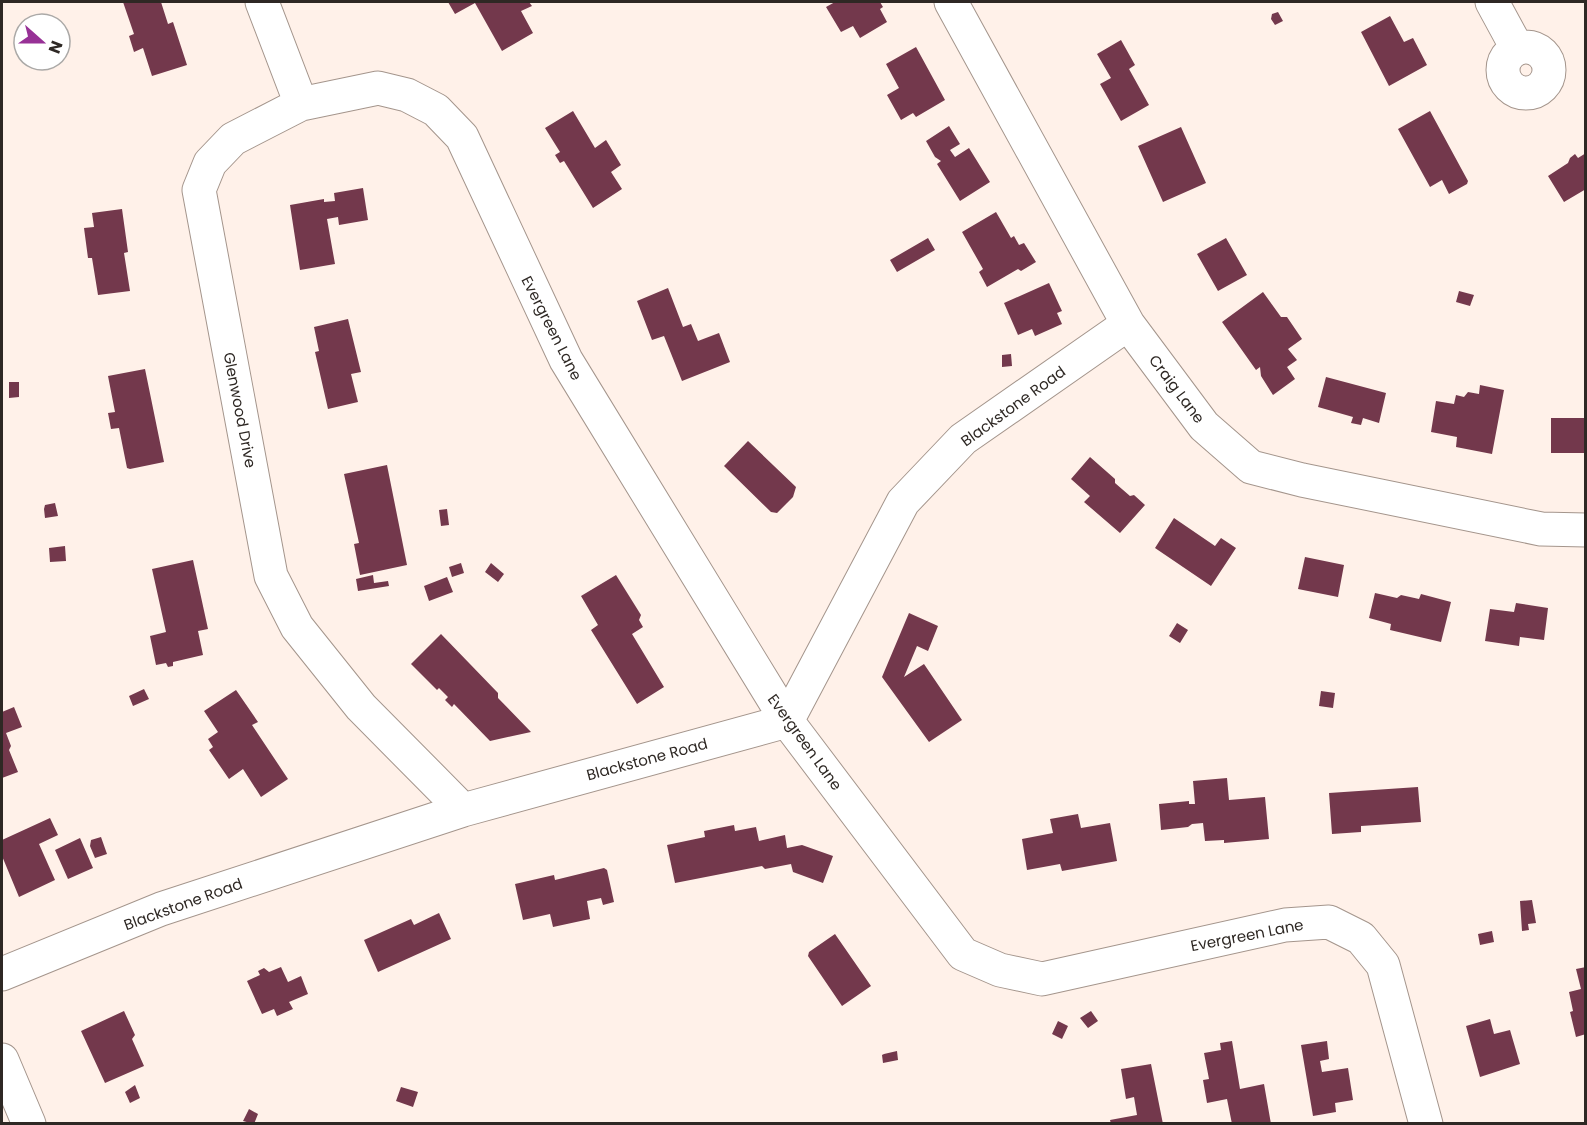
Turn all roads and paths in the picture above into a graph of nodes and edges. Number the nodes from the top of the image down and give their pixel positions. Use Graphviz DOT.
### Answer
graph roads {
  1 [pos="262,2"];
  2 [pos="951,2"];
  3 [pos="1492,2"];
  4 [pos="1517,48"];
  5 [pos="301,104"];
  6 [pos="1128,324"];
  7 [pos="1586,530"];
  8 [pos="787,721"];
  9 [pos="463,810"];
  10 [pos="2,974"];
  11 [pos="2,1060"];
  12 [pos="29,1124"];
  13 [pos="1425,1124"];
  1 -- 5 [label="street"];
  2 -- 6 [label="street, Craig Lane"];
  3 -- 4 [label="street"];
  5 -- 8 [label="street, Evergreen Lane"];
  5 -- 9 [label="street, Glenwood Drive"];
  6 -- 7 [label="street, Craig Lane"];
  6 -- 8 [label="street, Blackstone Road"];
  8 -- 9 [label="street, Blackstone Road"];
  8 -- 13 [label="street, Evergreen Lane"];
  9 -- 10 [label="street, Blackstone Road"];
  11 -- 12 [label="street"];
}
